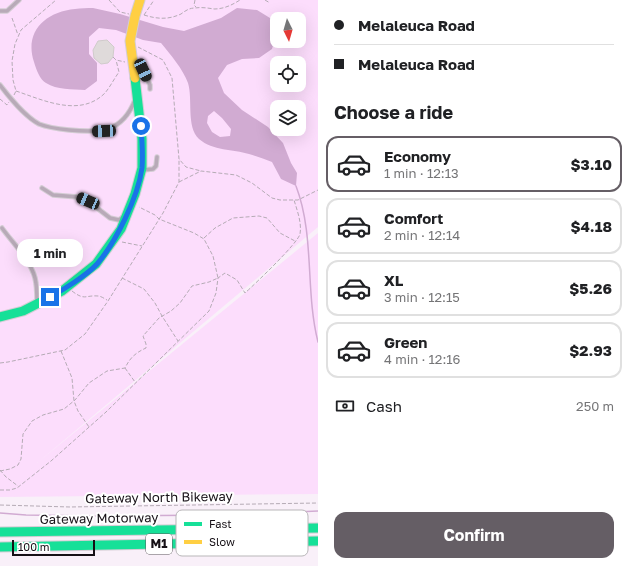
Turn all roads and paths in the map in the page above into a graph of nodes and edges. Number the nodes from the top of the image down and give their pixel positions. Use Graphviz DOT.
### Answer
graph roads {
  1 [pos="19,0"];
  2 [pos="56,0"];
  3 [pos="109,0"];
  4 [pos="140,0"];
  5 [pos="154,0"];
  6 [pos="195,0"];
  7 [pos="240,0"];
  8 [pos="265,0"];
  9 [pos="270,3"];
  10 [pos="196,8"];
  11 [pos="0,12"];
  12 [pos="137,15"];
  13 [pos="12,18"];
  14 [pos="18,35"];
  15 [pos="132,43"];
  16 [pos="114,57"];
  17 [pos="116,60"];
  18 [pos="133,64"];
  19 [pos="0,85"];
  20 [pos="150,89"];
  21 [pos="16,91"];
  22 [pos="14,95"];
  23 [pos="137,96"];
  24 [pos="0,98"];
  25 [pos="9,102"];
  26 [pos="156,157"];
  27 [pos="179,159"];
  28 [pos="141,170"];
  29 [pos="200,171"];
  30 [pos="179,182"];
  31 [pos="42,188"];
  32 [pos="318,190"];
  33 [pos="294,200"];
  34 [pos="130,205"];
  35 [pos="126,216"];
  36 [pos="159,219"];
  37 [pos="2,228"];
  38 [pos="114,238"];
  39 [pos="204,239"];
  40 [pos="295,241"];
  41 [pos="142,246"];
  42 [pos="122,278"];
  43 [pos="218,278"];
  44 [pos="68,286"];
  45 [pos="108,301"];
  46 [pos="37,304"];
  47 [pos="162,316"];
  48 [pos="0,317"];
  49 [pos="178,341"];
  50 [pos="61,351"];
  51 [pos="0,363"];
  52 [pos="125,368"];
  53 [pos="136,383"];
  54 [pos="74,401"];
  55 [pos="89,427"];
  56 [pos="0,470"];
  57 [pos="18,486"];
  58 [pos="0,490"];
  59 [pos="318,503"];
  60 [pos="0,505"];
  61 [pos="308,528"];
  62 [pos="318,528"];
  63 [pos="176,530"];
  64 [pos="0,532"];
  65 [pos="308,541"];
  66 [pos="318,541"];
  67 [pos="176,544"];
  68 [pos="0,547"];
  1 -- 11 [label="lane"];
  2 -- 14 [label="path"];
  3 -- 12 [label="path"];
  4 -- 12 [label="main road"];
  5 -- 12 [label="path"];
  6 -- 10 [label="path"];
  7 -- 10 [label="path"];
  8 -- 9 [label="path"];
  10 -- 12 [label="path"];
  12 -- 15 [label="main road"];
  13 -- 14 [label="path"];
  14 -- 21 [label="path"];
  15 -- 18 [label="main road"];
  15 -- 27 [label="path"];
  16 -- 17 [label="path"];
  17 -- 18 [label="path"];
  17 -- 21 [label="path"];
  18 -- 20 [label="lane"];
  18 -- 23 [label="main road"];
  19 -- 23 [label="lane"];
  21 -- 22 [label="path"];
  23 -- 28 [label="main road"];
  24 -- 25 [label="path"];
  26 -- 28 [label="lane"];
  27 -- 29 [label="path"];
  27 -- 30 [label="path"];
  28 -- 34 [label="main road"];
  29 -- 30 [label="path"];
  29 -- 33 [label="path"];
  30 -- 36 [label="path"];
  31 -- 35 [label="lane"];
  32 -- 33 [label="path"];
  33 -- 40 [label="path"];
  34 -- 35 [label="main road"];
  34 -- 36 [label="path"];
  35 -- 38 [label="main road"];
  36 -- 39 [label="path"];
  36 -- 41 [label="path"];
  37 -- 46 [label="lane"];
  38 -- 41 [label="path"];
  38 -- 44 [label="main road"];
  39 -- 40 [label="path"];
  39 -- 43 [label="path"];
  40 -- 43 [label="path"];
  41 -- 42 [label="path"];
  42 -- 45 [label="path"];
  42 -- 47 [label="path"];
  43 -- 47 [label="path"];
  43 -- 49 [label="path"];
  44 -- 45 [label="path"];
  44 -- 46 [label="main road"];
  45 -- 50 [label="path"];
  46 -- 48 [label="main road"];
  47 -- 49 [label="path"];
  47 -- 52 [label="path"];
  49 -- 53 [label="path"];
  50 -- 51 [label="path"];
  50 -- 54 [label="path"];
  52 -- 53 [label="path"];
  52 -- 54 [label="path"];
  53 -- 55 [label="path"];
  54 -- 55 [label="path"];
  54 -- 56 [label="path"];
  55 -- 57 [label="path"];
  56 -- 57 [label="path"];
  57 -- 58 [label="path"];
  59 -- 60 [label="path, Gateway North Bikeway"];
  61 -- 62 [label="main road, Gateway Motorway / M1"];
  63 -- 64 [label="main road, Gateway Motorway / M1"];
  65 -- 66 [label="main road, Gateway Motorway / M1"];
  67 -- 68 [label="main road, Gateway Motorway / M1"];
}
